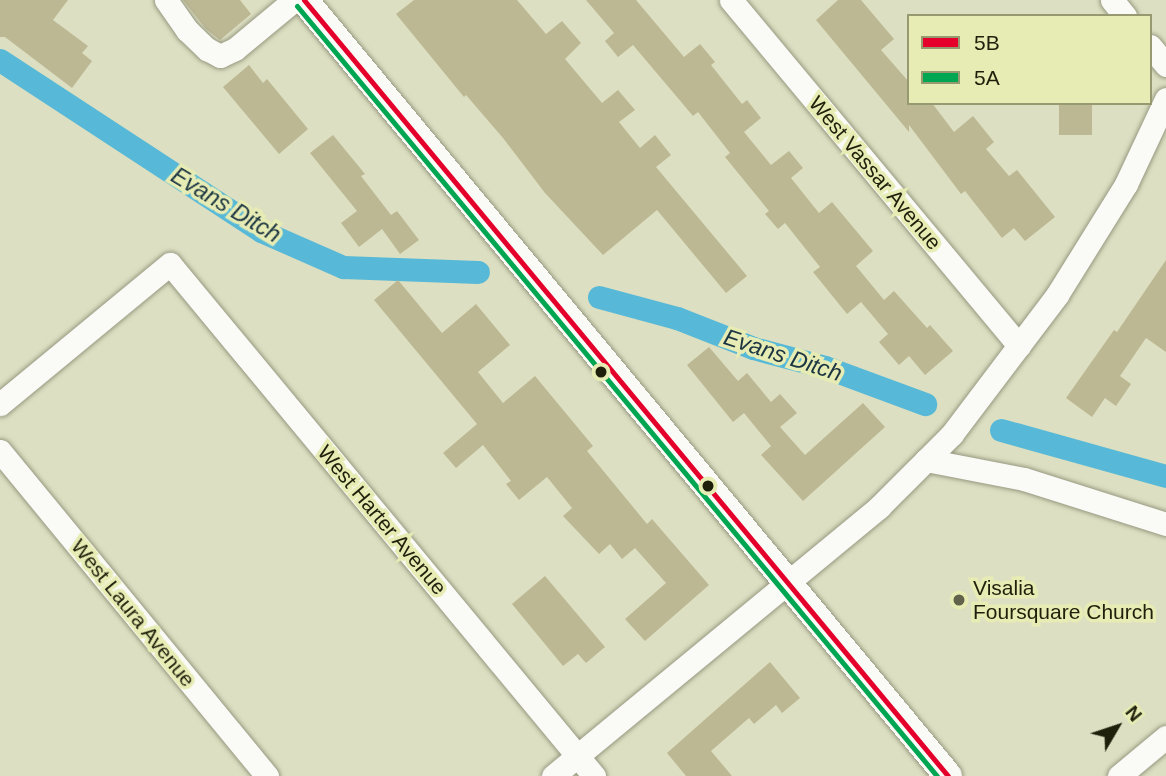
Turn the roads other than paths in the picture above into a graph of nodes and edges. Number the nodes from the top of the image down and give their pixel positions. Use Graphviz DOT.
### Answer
graph roads {
  1 [pos="166,0"];
  2 [pos="294,0"];
  3 [pos="304,0"];
  4 [pos="731,0"];
  5 [pos="1112,0"];
  6 [pos="1123,14"];
  7 [pos="1152,48"];
  8 [pos="1166,65"];
  9 [pos="1166,99"];
  10 [pos="1019,346"];
  11 [pos="0,404"];
  12 [pos="0,451"];
  13 [pos="926,460"];
  14 [pos="1166,524"];
  15 [pos="787,583"];
  16 [pos="1166,737"];
  17 [pos="578,756"];
  18 [pos="267,776"];
  19 [pos="553,776"];
  20 [pos="594,776"];
  21 [pos="948,776"];
  22 [pos="1119,776"];
  1 -- 2 [label="street"];
  3 -- 15 [label="main road"];
  4 -- 10 [label="street, West Vassar Avenue"];
  5 -- 6 [label="street"];
  7 -- 8 [label="street"];
  9 -- 10 [label="street"];
  10 -- 13 [label="street"];
  11 -- 17 [label="street, West Harter Avenue"];
  12 -- 18 [label="street, West Laura Avenue"];
  13 -- 14 [label="street"];
  13 -- 15 [label="street"];
  15 -- 17 [label="street"];
  15 -- 21 [label="main road"];
  16 -- 22 [label="street"];
  17 -- 19 [label="street"];
  17 -- 20 [label="street, West Harter Avenue"];
}
